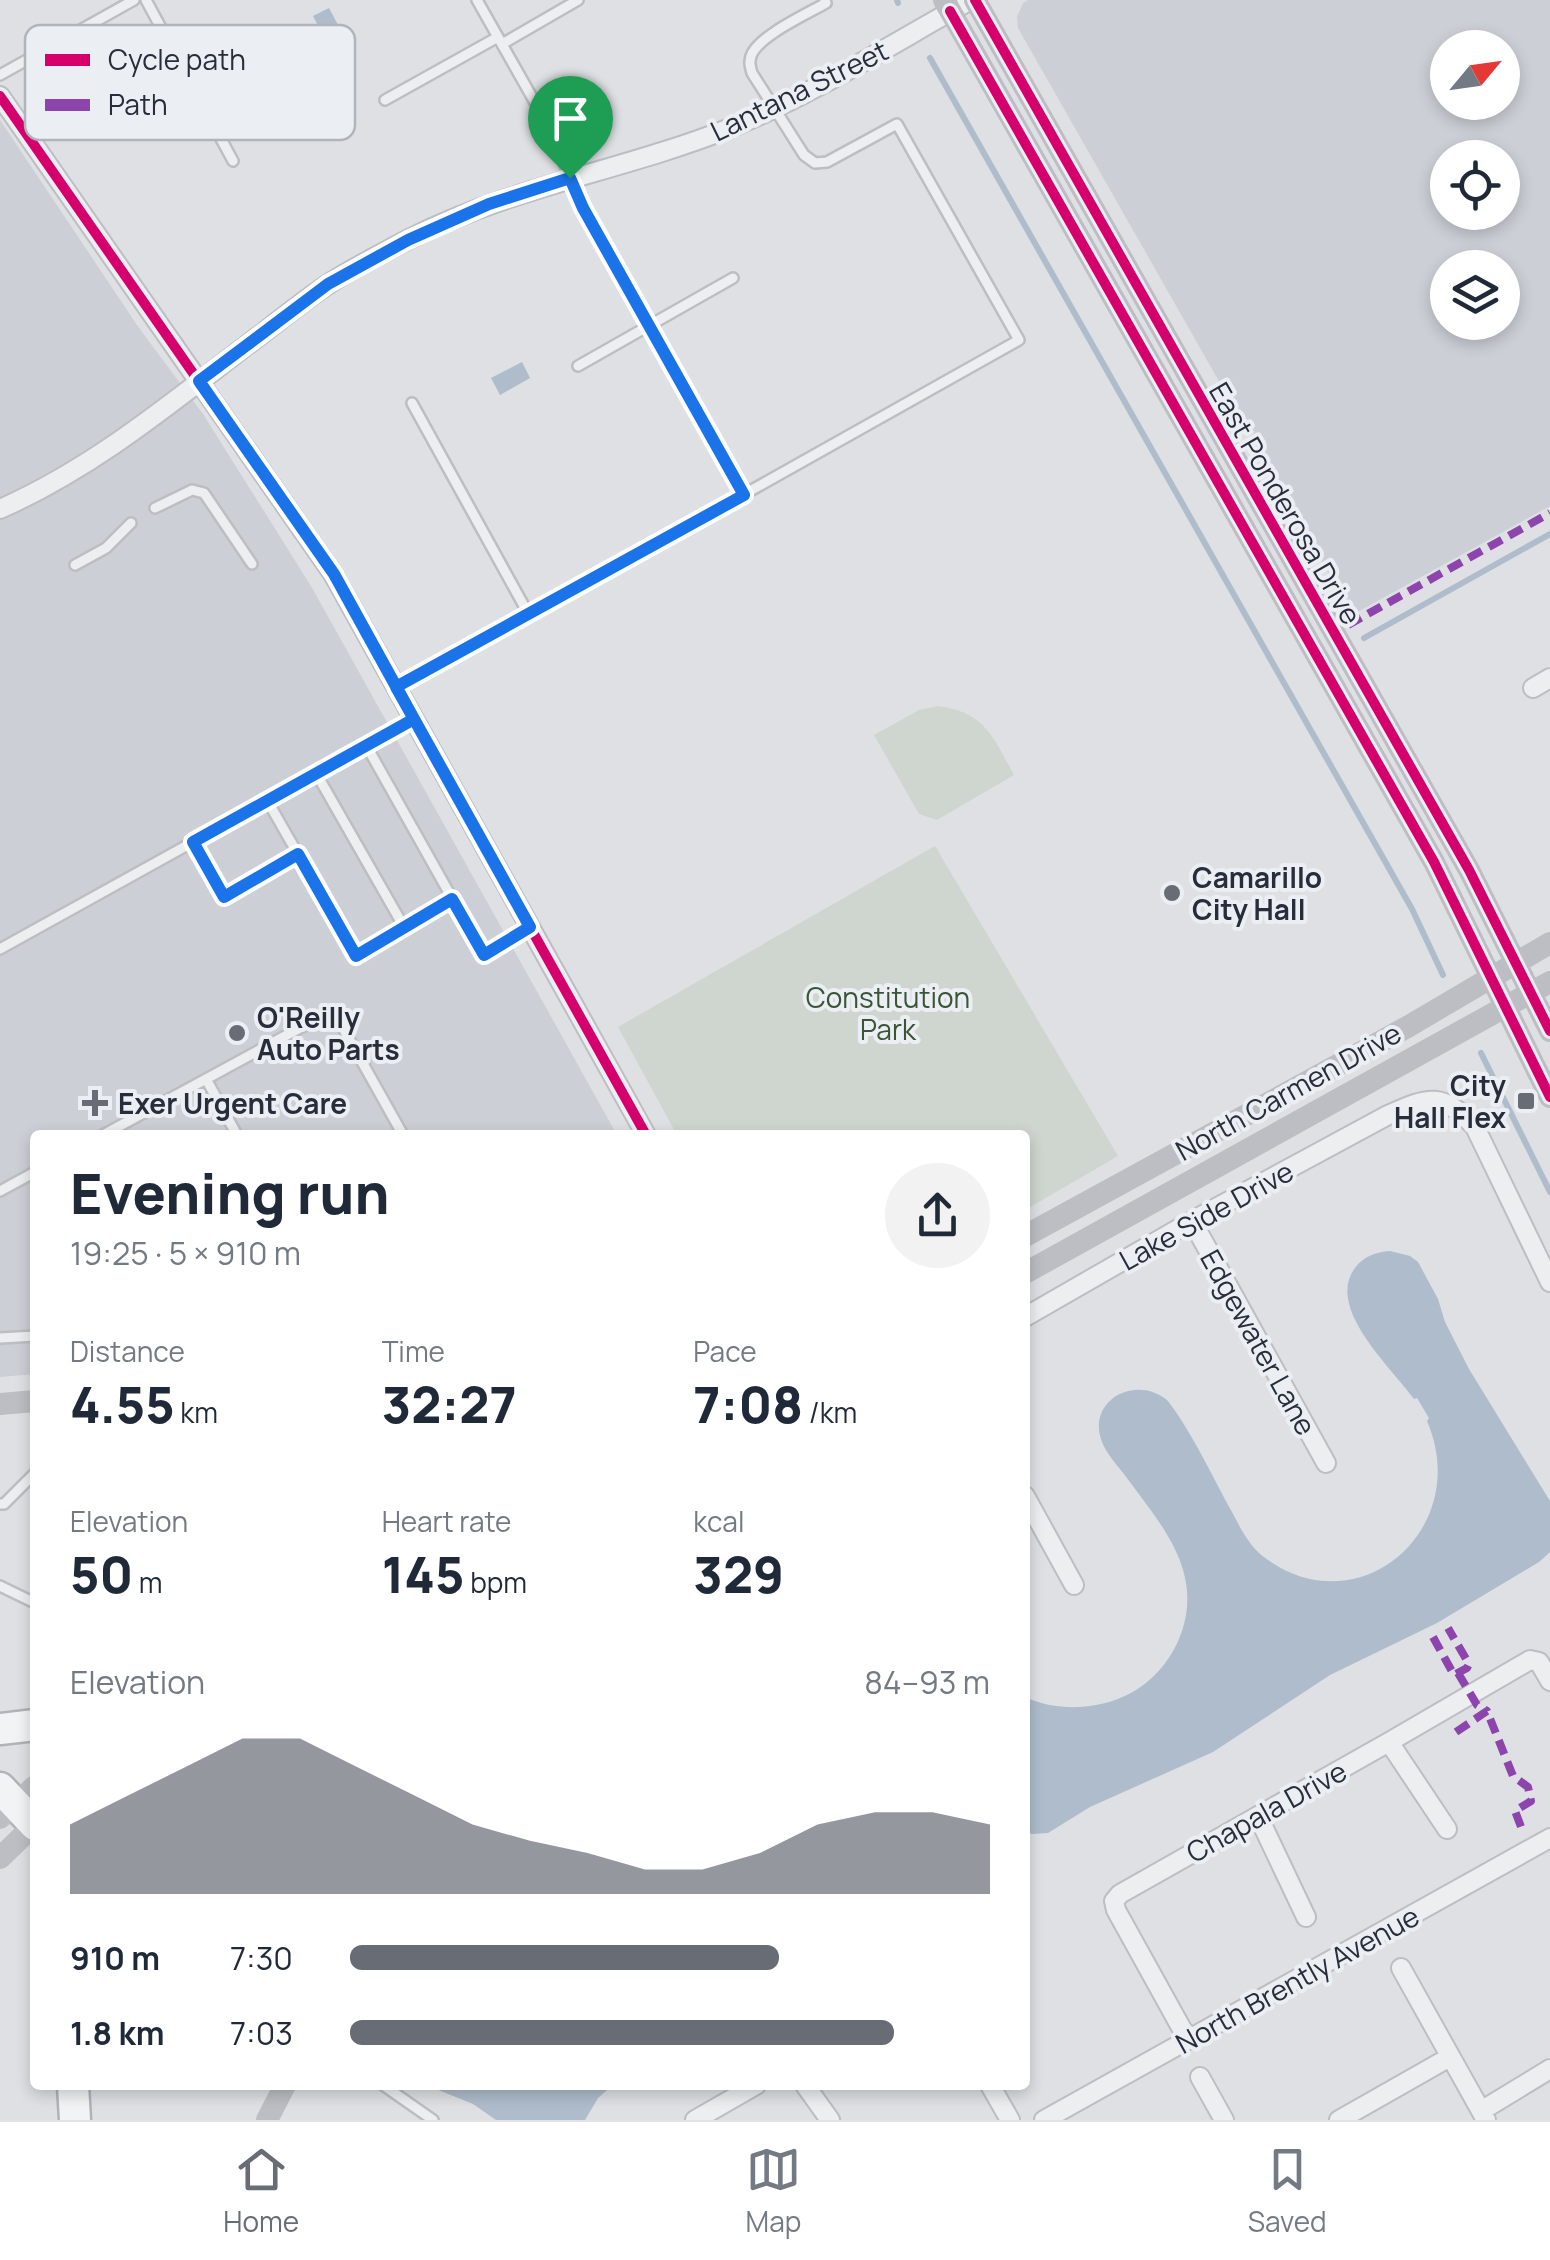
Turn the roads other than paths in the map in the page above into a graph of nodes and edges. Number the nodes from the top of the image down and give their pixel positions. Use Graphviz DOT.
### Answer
graph roads {
  1 [pos="134,0"];
  2 [pos="146,0"];
  3 [pos="477,0"];
  4 [pos="578,0"];
  5 [pos="825,0"];
  6 [pos="960,3"];
  7 [pos="89,25"];
  8 [pos="159,25"];
  9 [pos="500,41"];
  10 [pos="25,60"];
  11 [pos="0,74"];
  12 [pos="0,96"];
  13 [pos="385,100"];
  14 [pos="774,108"];
  15 [pos="25,132"];
  16 [pos="31,140"];
  17 [pos="221,140"];
  18 [pos="232,160"];
  19 [pos="570,178"];
  20 [pos="733,278"];
  21 [pos="648,326"];
  22 [pos="578,366"];
  23 [pos="199,381"];
  24 [pos="412,403"];
  25 [pos="744,495"];
  26 [pos="156,508"];
  27 [pos="0,509"];
  28 [pos="131,523"];
  29 [pos="252,564"];
  30 [pos="75,565"];
  31 [pos="529,615"];
  32 [pos="1550,678"];
  33 [pos="396,687"];
  34 [pos="1533,688"];
  35 [pos="414,719"];
  36 [pos="366,745"];
  37 [pos="316,773"];
  38 [pos="267,800"];
  39 [pos="193,842"];
  40 [pos="298,854"];
  41 [pos="452,899"];
  42 [pos="404,927"];
  43 [pos="530,927"];
  44 [pos="1550,943"];
  45 [pos="0,950"];
  46 [pos="1516,963"];
  47 [pos="1491,977"];
  48 [pos="1540,987"];
  49 [pos="1505,1006"];
  50 [pos="1550,1032"];
  51 [pos="206,1079"];
  52 [pos="1550,1097"];
  53 [pos="111,1130"];
  54 [pos="234,1130"];
  55 [pos="400,1130"];
  56 [pos="643,1130"];
  57 [pos="30,1175"];
  58 [pos="0,1190"];
  59 [pos="1192,1221"];
  60 [pos="1030,1233"];
  61 [pos="1030,1270"];
  62 [pos="1550,1282"];
  63 [pos="1030,1314"];
  64 [pos="30,1336"];
  65 [pos="0,1338"];
  66 [pos="30,1401"];
  67 [pos="0,1404"];
  68 [pos="1326,1463"];
  69 [pos="30,1478"];
  70 [pos="0,1504"];
  71 [pos="1030,1505"];
  72 [pos="1074,1585"];
  73 [pos="0,1586"];
  74 [pos="30,1601"];
  75 [pos="1550,1681"];
  76 [pos="30,1726"];
  77 [pos="0,1729"];
  78 [pos="1389,1742"];
  79 [pos="22,1810"];
  80 [pos="1258,1816"];
  81 [pos="1447,1829"];
  82 [pos="1550,1838"];
  83 [pos="0,1858"];
  84 [pos="1306,1916"];
  85 [pos="1400,1968"];
  86 [pos="1188,2040"];
  87 [pos="1450,2057"];
  88 [pos="1550,2069"];
  89 [pos="1200,2077"];
  90 [pos="74,2090"];
  91 [pos="282,2090"];
  92 [pos="390,2090"];
  93 [pos="747,2090"];
  94 [pos="809,2090"];
  95 [pos="993,2090"];
  96 [pos="1484,2115"];
  97 [pos="75,2120"];
  98 [pos="266,2120"];
  99 [pos="434,2120"];
  100 [pos="695,2120"];
  101 [pos="830,2120"];
  102 [pos="1010,2120"];
  103 [pos="1044,2120"];
  104 [pos="1224,2120"];
  105 [pos="1339,2120"];
  1 -- 7 [label="lane"];
  2 -- 8 [label="lane"];
  3 -- 9 [label="lane"];
  4 -- 9 [label="lane"];
  5 -- 14 [label="lane"];
  6 -- 14 [label="street, Lantana Street"];
  6 -- 46 [label="main road, East Ponderosa Drive"];
  6 -- 47 [label="main road, East Ponderosa Drive"];
  9 -- 13 [label="lane"];
  9 -- 19 [label="lane"];
  10 -- 11 [label="lane"];
  12 -- 15 [label="street"];
  14 -- 19 [label="street, Lantana Street"];
  14 -- 25 [label="lane"];
  16 -- 23 [label="street"];
  17 -- 18 [label="lane"];
  19 -- 21 [label="lane"];
  19 -- 23 [label="street, Lantana Street"];
  20 -- 21 [label="lane"];
  21 -- 22 [label="lane"];
  21 -- 25 [label="lane"];
  23 -- 27 [label="street, Lantana Street"];
  23 -- 33 [label="street"];
  24 -- 31 [label="lane"];
  25 -- 31 [label="lane"];
  26 -- 29 [label="lane"];
  28 -- 30 [label="lane"];
  31 -- 33 [label="lane"];
  32 -- 34 [label="street"];
  33 -- 35 [label="street"];
  35 -- 36 [label="lane"];
  35 -- 43 [label="street"];
  36 -- 37 [label="lane"];
  36 -- 41 [label="lane"];
  37 -- 38 [label="lane"];
  37 -- 42 [label="lane"];
  38 -- 39 [label="lane"];
  38 -- 40 [label="lane"];
  39 -- 40 [label="lane"];
  39 -- 45 [label="lane"];
  40 -- 42 [label="lane"];
  41 -- 42 [label="lane"];
  41 -- 43 [label="lane"];
  43 -- 56 [label="street"];
  44 -- 46 [label="main road, North Carmen Drive"];
  46 -- 47 [label="main road, North Carmen Drive"];
  46 -- 48 [label="main road, East Ponderosa Drive"];
  47 -- 49 [label="main road, East Ponderosa Drive"];
  47 -- 60 [label="main road, North Carmen Drive"];
  48 -- 49 [label="main road, North Carmen Drive"];
  48 -- 50 [label="main road, East Ponderosa Drive"];
  49 -- 52 [label="main road, East Ponderosa Drive"];
  49 -- 61 [label="main road, North Carmen Drive"];
  51 -- 53 [label="lane"];
  51 -- 54 [label="lane"];
  51 -- 55 [label="lane"];
  57 -- 58 [label="lane"];
  59 -- 62 [label="street, Lake Side Drive"];
  59 -- 63 [label="street, Lake Side Drive"];
  59 -- 68 [label="street, Edgewater Lane"];
  64 -- 65 [label="lane"];
  66 -- 67 [label="main road"];
  69 -- 70 [label="lane"];
  71 -- 72 [label="street"];
  73 -- 74 [label="lane"];
  75 -- 78 [label="street, Chapala Drive"];
  76 -- 77 [label="highway"];
  78 -- 80 [label="street, Chapala Drive"];
  78 -- 81 [label="street"];
  79 -- 83 [label="main road"];
  80 -- 84 [label="street"];
  80 -- 86 [label="street, Chapala Drive"];
  82 -- 86 [label="street, North Brently Avenue"];
  85 -- 87 [label="street"];
  86 -- 103 [label="street, North Brently Avenue"];
  87 -- 96 [label="street"];
  87 -- 105 [label="street"];
  88 -- 96 [label="street"];
  89 -- 104 [label="street"];
  90 -- 97 [label="highway"];
  91 -- 98 [label="main road"];
  92 -- 99 [label="lane"];
  93 -- 100 [label="street"];
  94 -- 101 [label="street"];
  95 -- 102 [label="street"];
}
